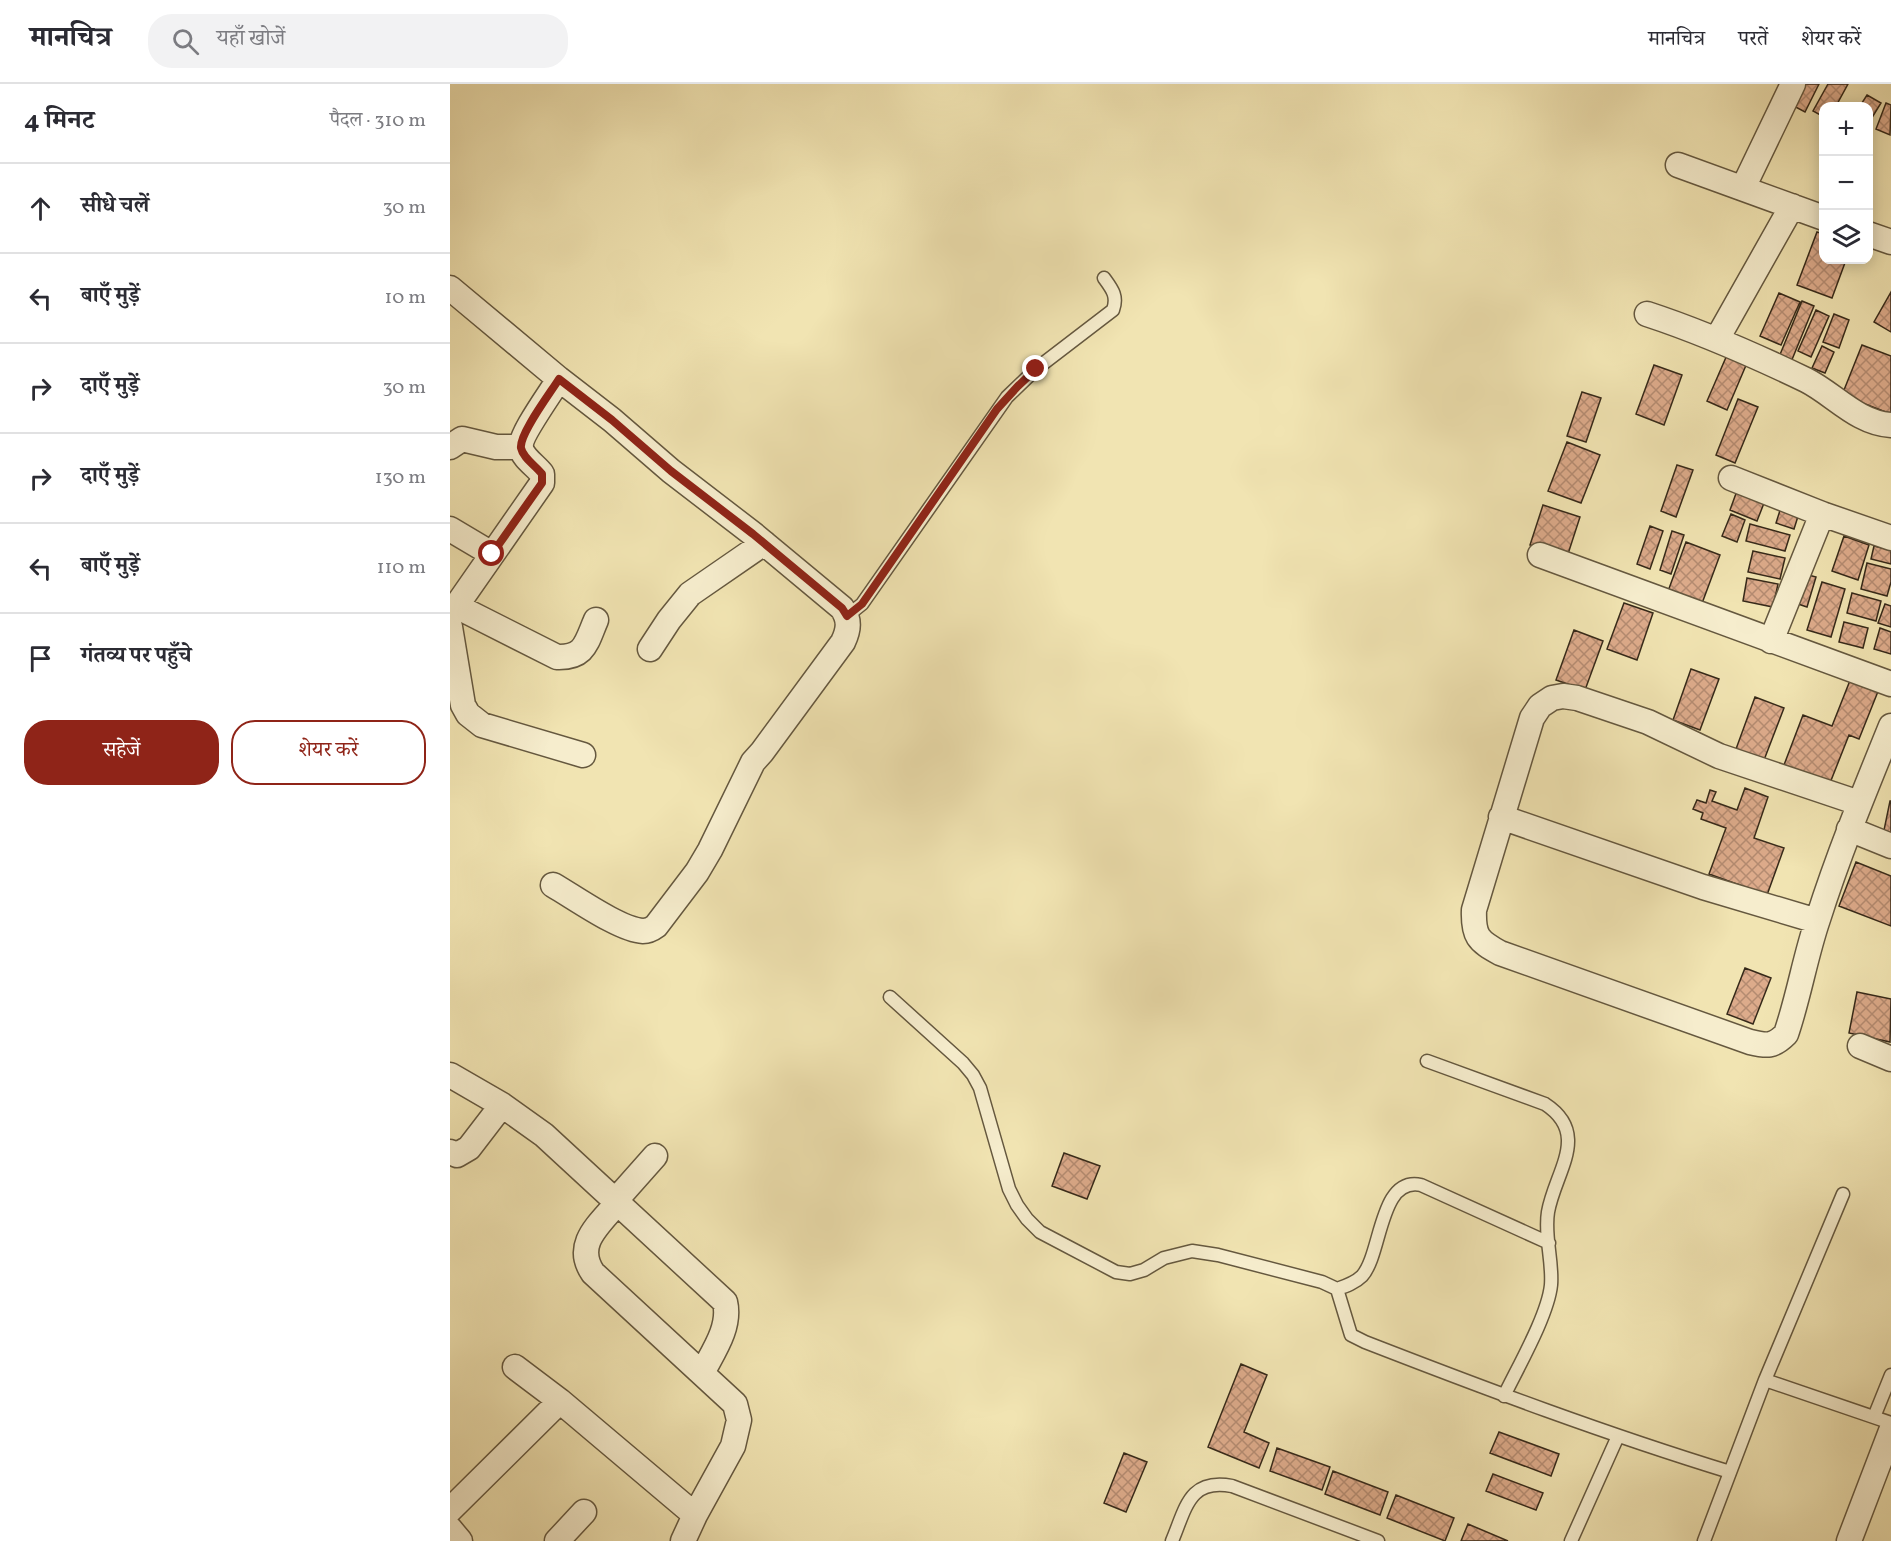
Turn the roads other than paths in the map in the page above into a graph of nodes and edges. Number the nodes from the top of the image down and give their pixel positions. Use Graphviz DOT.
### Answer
graph roads {
  1 [pos="1793,84"];
  2 [pos="1678,165"];
  3 [pos="1743,188"];
  4 [pos="1792,206"];
  5 [pos="1819,216"];
  6 [pos="1873,235"];
  7 [pos="1891,242"];
  8 [pos="1104,278"];
  9 [pos="450,288"];
  10 [pos="1647,314"];
  11 [pos="1717,339"];
  12 [pos="559,379"];
  13 [pos="1891,425"];
  14 [pos="450,447"];
  15 [pos="521,447"];
  16 [pos="1731,478"];
  17 [pos="1822,514"];
  18 [pos="450,529"];
  19 [pos="1891,538"];
  20 [pos="764,543"];
  21 [pos="492,554"];
  22 [pos="1540,555"];
  23 [pos="452,616"];
  24 [pos="847,616"];
  25 [pos="596,620"];
  26 [pos="1771,641"];
  27 [pos="650,649"];
  28 [pos="1891,684"];
  29 [pos="1891,726"];
  30 [pos="583,755"];
  31 [pos="1859,803"];
  32 [pos="1501,818"];
  33 [pos="1849,829"];
  34 [pos="1891,846"];
  35 [pos="553,885"];
  36 [pos="1817,921"];
  37 [pos="890,997"];
  38 [pos="1860,1046"];
  39 [pos="1891,1059"];
  40 [pos="1427,1061"];
  41 [pos="450,1075"];
  42 [pos="502,1105"];
  43 [pos="450,1152"];
  44 [pos="655,1156"];
  45 [pos="1843,1194"];
  46 [pos="618,1202"];
  47 [pos="1549,1243"];
  48 [pos="1337,1289"];
  49 [pos="515,1367"];
  50 [pos="702,1373"];
  51 [pos="1891,1375"];
  52 [pos="1765,1380"];
  53 [pos="1504,1396"];
  54 [pos="560,1401"];
  55 [pos="1891,1423"];
  56 [pos="1882,1424"];
  57 [pos="1618,1436"];
  58 [pos="1730,1472"];
  59 [pos="450,1510"];
  60 [pos="584,1512"];
  61 [pos="695,1515"];
  62 [pos="450,1529"];
  63 [pos="460,1541"];
  64 [pos="557,1541"];
  65 [pos="683,1541"];
  66 [pos="1172,1541"];
  67 [pos="1378,1541"];
  68 [pos="1571,1541"];
  69 [pos="1704,1541"];
  70 [pos="1849,1541"];
  1 -- 3 [label="street"];
  2 -- 3 [label="street"];
  3 -- 4 [label="street"];
  4 -- 5 [label="street"];
  4 -- 11 [label="street"];
  6 -- 7 [label="street"];
  8 -- 24 [label="lane"];
  9 -- 12 [label="street"];
  10 -- 11 [label="street"];
  11 -- 13 [label="street"];
  12 -- 15 [label="street"];
  12 -- 20 [label="street"];
  14 -- 15 [label="street"];
  15 -- 21 [label="street"];
  16 -- 17 [label="street"];
  17 -- 19 [label="street"];
  17 -- 26 [label="street"];
  18 -- 21 [label="street"];
  20 -- 24 [label="street"];
  20 -- 27 [label="street"];
  21 -- 23 [label="street"];
  22 -- 26 [label="street"];
  23 -- 25 [label="street"];
  23 -- 30 [label="street"];
  24 -- 35 [label="street"];
  26 -- 28 [label="street"];
  29 -- 31 [label="street"];
  31 -- 32 [label="street"];
  31 -- 33 [label="street"];
  32 -- 36 [label="street"];
  32 -- 36 [label="street"];
  33 -- 34 [label="street"];
  33 -- 36 [label="street"];
  37 -- 48 [label="lane"];
  38 -- 39 [label="street"];
  40 -- 47 [label="lane"];
  41 -- 42 [label="street"];
  42 -- 43 [label="street"];
  42 -- 46 [label="street"];
  44 -- 46 [label="street"];
  45 -- 52 [label="lane"];
  46 -- 50 [label="street"];
  46 -- 50 [label="street"];
  47 -- 48 [label="lane"];
  47 -- 53 [label="lane"];
  48 -- 53 [label="lane"];
  49 -- 54 [label="street"];
  50 -- 61 [label="street"];
  51 -- 56 [label="lane"];
  52 -- 56 [label="lane"];
  52 -- 58 [label="lane"];
  53 -- 57 [label="lane"];
  54 -- 59 [label="street"];
  54 -- 61 [label="street"];
  55 -- 56 [label="lane"];
  56 -- 70 [label="street"];
  57 -- 58 [label="lane"];
  57 -- 68 [label="lane"];
  58 -- 69 [label="lane"];
  60 -- 64 [label="street"];
  61 -- 65 [label="street"];
  62 -- 63 [label="street"];
  66 -- 67 [label="lane"];
}
